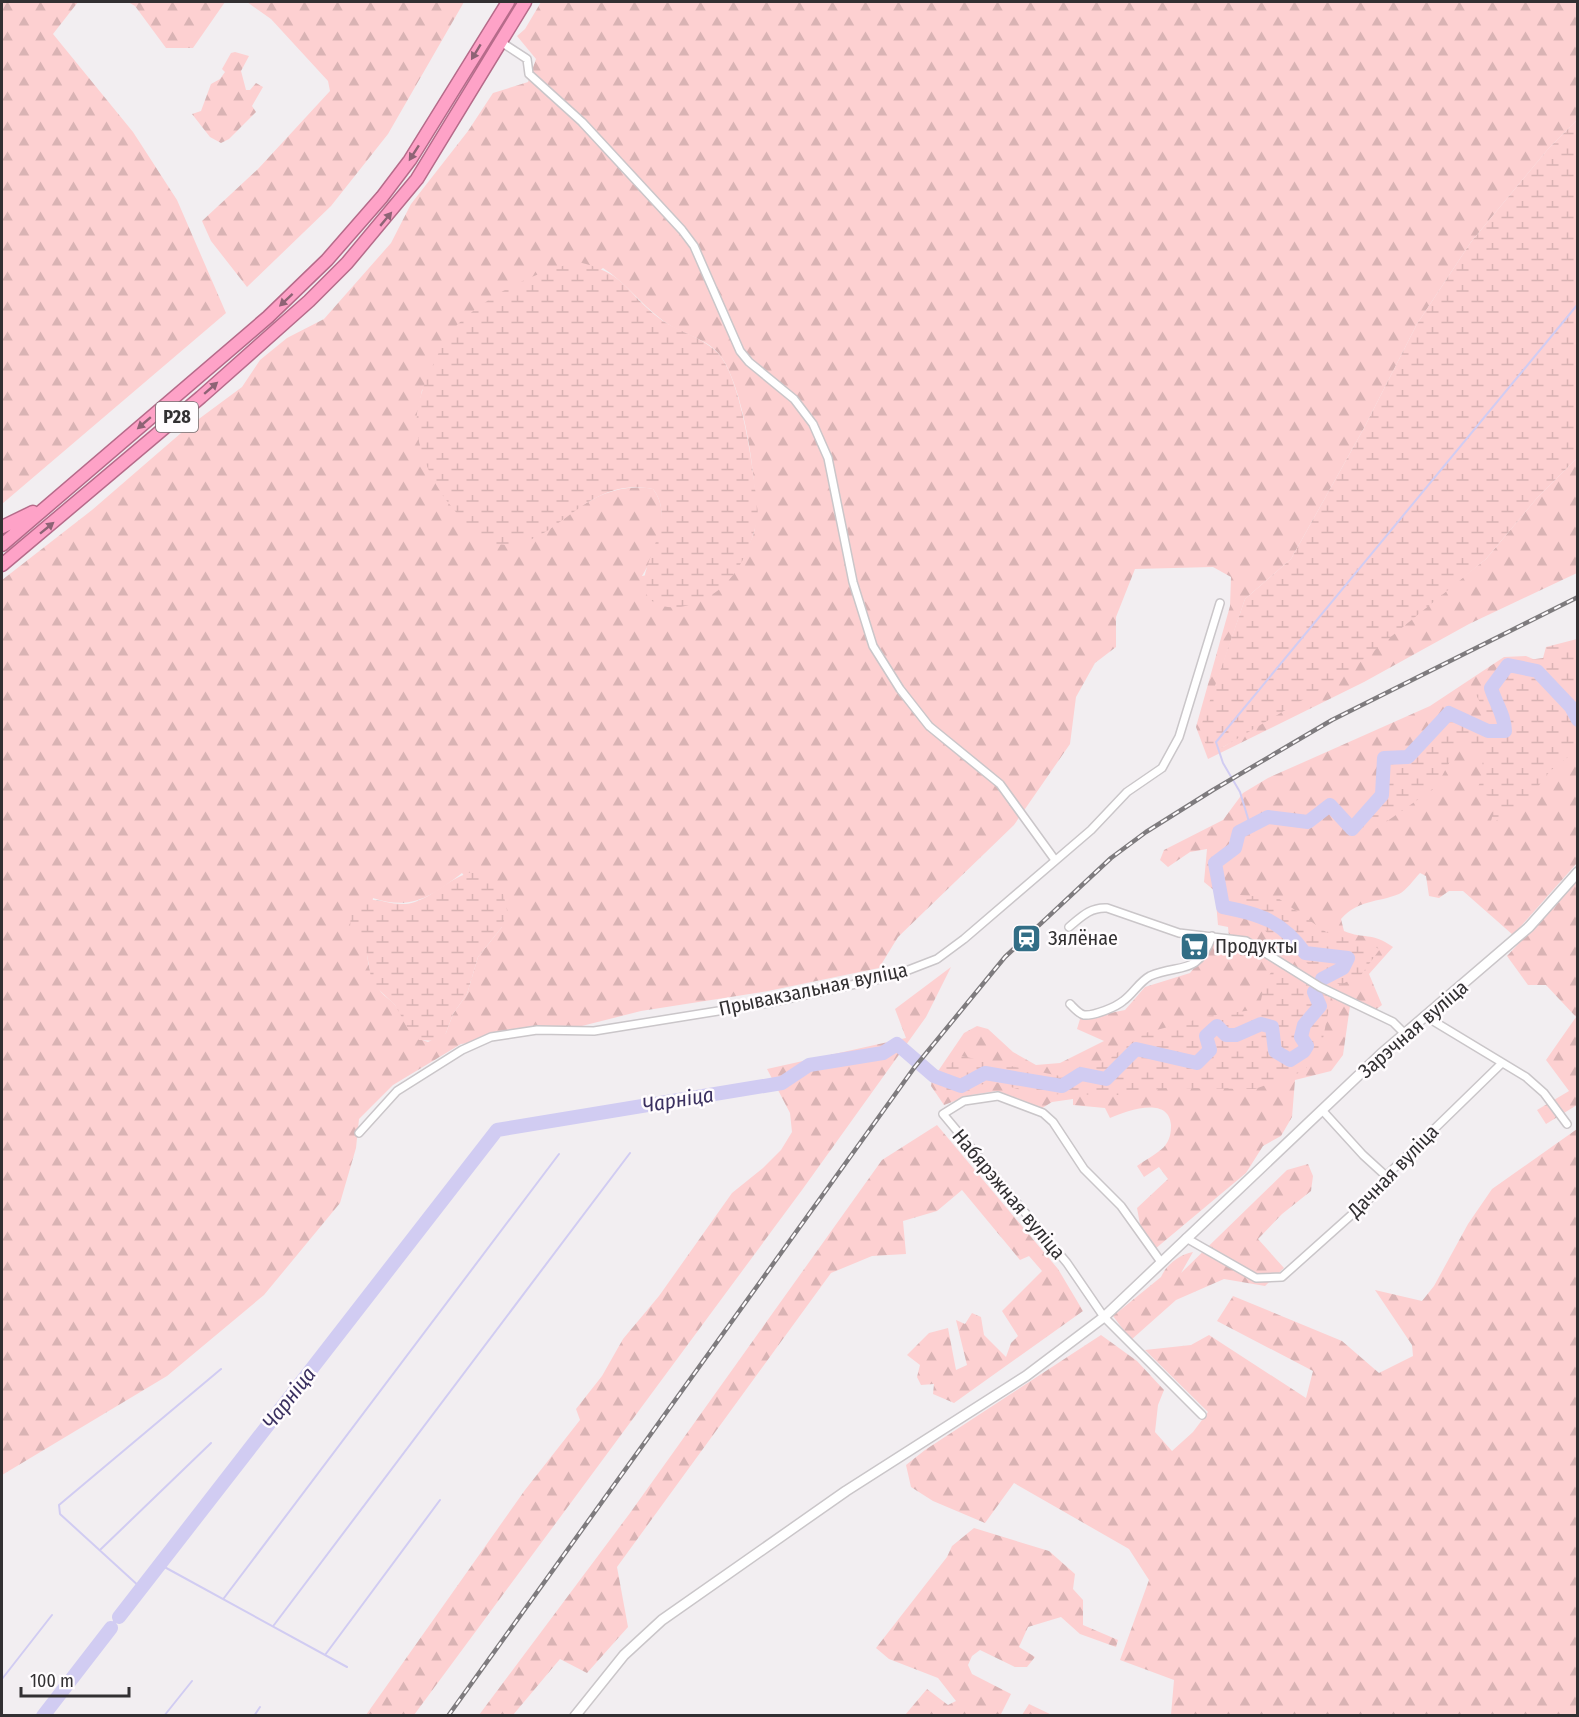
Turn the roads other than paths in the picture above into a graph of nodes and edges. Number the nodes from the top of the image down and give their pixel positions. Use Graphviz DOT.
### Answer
graph roads {
  1 [pos="508,2"];
  2 [pos="525,2"];
  3 [pos="501,42"];
  4 [pos="50,503"];
  5 [pos="2,527"];
  6 [pos="2,545"];
  7 [pos="2,565"];
  8 [pos="1221,603"];
  9 [pos="1055,860"];
  10 [pos="1578,873"];
  11 [pos="1069,927"];
  12 [pos="1212,936"];
  13 [pos="1070,1004"];
  14 [pos="1425,1016"];
  15 [pos="1404,1033"];
  16 [pos="1501,1064"];
  17 [pos="1322,1110"];
  18 [pos="1567,1124"];
  19 [pos="359,1133"];
  20 [pos="1386,1176"];
  21 [pos="1186,1238"];
  22 [pos="1161,1262"];
  23 [pos="1104,1317"];
  24 [pos="1202,1415"];
  25 [pos="575,1716"];
  1 -- 4 [label="highway, Р28, one-way"];
  2 -- 3 [label="highway, Р28"];
  7 -- 3 [label="highway, Р28, one-way"];
  3 -- 9 [label="street"];
  4 -- 5 [label="highway"];
  4 -- 6 [label="highway, Р28"];
  8 -- 9 [label="street, Прывакзальная вуліца"];
  9 -- 19 [label="street, Прывакзальная вуліца"];
  10 -- 14 [label="street, Зарэчная вуліца"];
  11 -- 12 [label="street"];
  12 -- 13 [label="street"];
  12 -- 15 [label="street"];
  14 -- 15 [label="street, Зарэчная вуліца"];
  14 -- 16 [label="street"];
  15 -- 17 [label="street, Зарэчная вуліца"];
  16 -- 18 [label="street"];
  16 -- 20 [label="street, Дачная вуліца"];
  17 -- 20 [label="street"];
  17 -- 21 [label="street, Зарэчная вуліца"];
  20 -- 21 [label="street, Дачная вуліца"];
  21 -- 22 [label="street, Зарэчная вуліца"];
  22 -- 23 [label="street, Зарэчная вуліца"];
  22 -- 23 [label="street, Набярэжная вуліца"];
  23 -- 24 [label="street, Набярэжная вуліца"];
  23 -- 25 [label="street, Зарэчная вуліца"];
}
